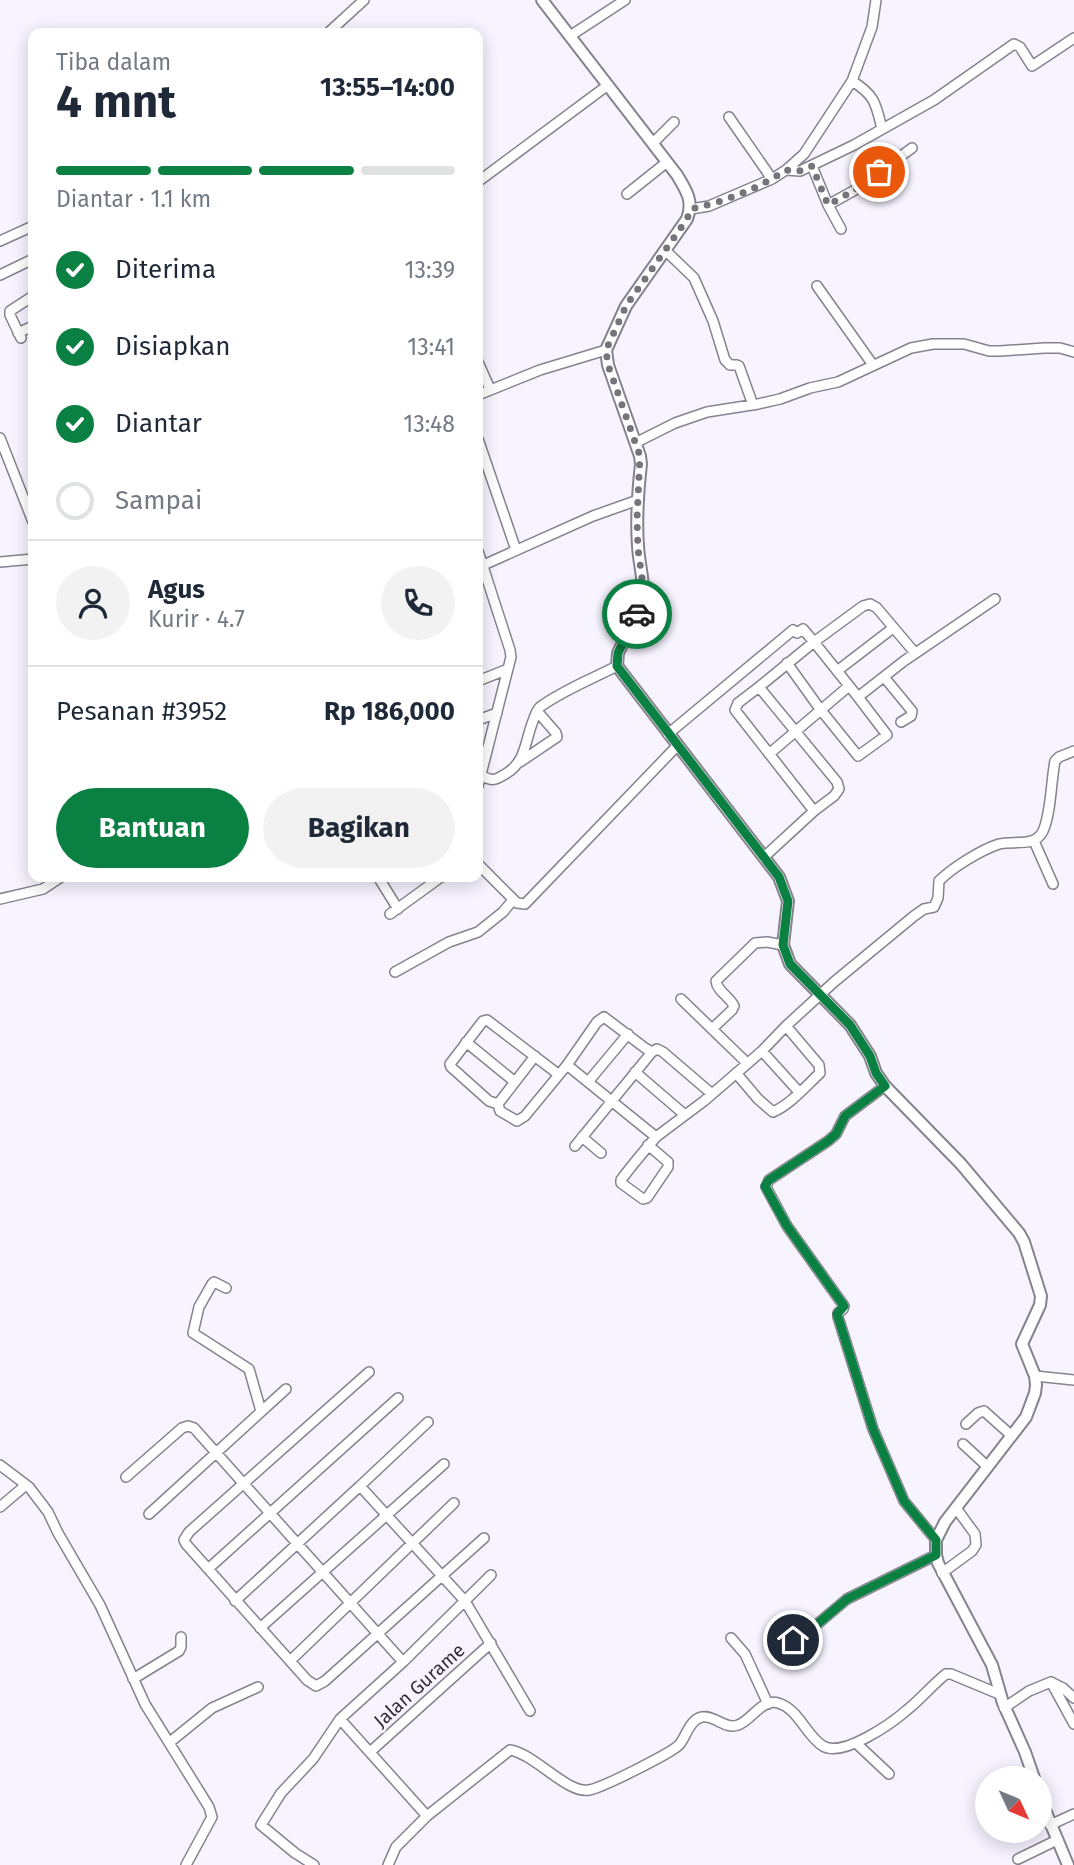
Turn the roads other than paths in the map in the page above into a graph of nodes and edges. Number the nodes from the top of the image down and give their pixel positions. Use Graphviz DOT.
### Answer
graph roads {
  1 [pos="364,0"];
  2 [pos="542,0"];
  3 [pos="625,0"];
  4 [pos="876,0"];
  5 [pos="333,28"];
  6 [pos="570,36"];
  7 [pos="1074,38"];
  8 [pos="852,81"];
  9 [pos="608,85"];
  10 [pos="729,117"];
  11 [pos="674,122"];
  12 [pos="882,129"];
  13 [pos="653,143"];
  14 [pos="912,148"];
  15 [pos="667,162"];
  16 [pos="812,166"];
  17 [pos="786,170"];
  18 [pos="483,179"];
  19 [pos="772,179"];
  20 [pos="627,194"];
  21 [pos="828,205"];
  22 [pos="691,209"];
  23 [pos="28,228"];
  24 [pos="841,229"];
  25 [pos="0,241"];
  26 [pos="665,250"];
  27 [pos="28,261"];
  28 [pos="0,275"];
  29 [pos="817,286"];
  30 [pos="28,299"];
  31 [pos="28,329"];
  32 [pos="606,350"];
  33 [pos="1074,352"];
  34 [pos="873,365"];
  35 [pos="483,373"];
  36 [pos="490,389"];
  37 [pos="483,392"];
  38 [pos="753,405"];
  39 [pos="0,438"];
  40 [pos="635,443"];
  41 [pos="483,454"];
  42 [pos="638,500"];
  43 [pos="28,509"];
  44 [pos="516,550"];
  45 [pos="28,559"];
  46 [pos="0,562"];
  47 [pos="483,565"];
  48 [pos="483,574"];
  49 [pos="995,599"];
  50 [pos="893,628"];
  51 [pos="814,642"];
  52 [pos="915,653"];
  53 [pos="787,663"];
  54 [pos="617,666"];
  55 [pos="508,669"];
  56 [pos="837,671"];
  57 [pos="884,677"];
  58 [pos="483,679"];
  59 [pos="849,686"];
  60 [pos="759,687"];
  61 [pos="859,697"];
  62 [pos="820,709"];
  63 [pos="537,711"];
  64 [pos="496,713"];
  65 [pos="483,718"];
  66 [pos="901,722"];
  67 [pos="795,733"];
  68 [pos="668,734"];
  69 [pos="677,746"];
  70 [pos="1074,751"];
  71 [pos="769,754"];
  72 [pos="483,760"];
  73 [pos="520,762"];
  74 [pos="483,777"];
  75 [pos="814,811"];
  76 [pos="1034,841"];
  77 [pos="764,857"];
  78 [pos="483,869"];
  79 [pos="54,882"];
  80 [pos="381,882"];
  81 [pos="434,882"];
  82 [pos="1052,884"];
  83 [pos="0,899"];
  84 [pos="513,900"];
  85 [pos="783,945"];
  86 [pos="395,972"];
  87 [pos="821,994"];
  88 [pos="681,999"];
  89 [pos="786,1026"];
  90 [pos="712,1029"];
  91 [pos="628,1034"];
  92 [pos="466,1042"];
  93 [pos="762,1051"];
  94 [pos="652,1052"];
  95 [pos="536,1056"];
  96 [pos="747,1063"];
  97 [pos="567,1065"];
  98 [pos="635,1072"];
  99 [pos="736,1073"];
  100 [pos="558,1074"];
  101 [pos="515,1082"];
  102 [pos="588,1082"];
  103 [pos="885,1086"];
  104 [pos="799,1092"];
  105 [pos="712,1094"];
  106 [pos="612,1101"];
  107 [pos="498,1104"];
  108 [pos="685,1115"];
  109 [pos="582,1137"];
  110 [pos="656,1137"];
  111 [pos="648,1145"];
  112 [pos="575,1146"];
  113 [pos="601,1153"];
  114 [pos="226,1288"];
  115 [pos="369,1372"];
  116 [pos="1035,1376"];
  117 [pos="1074,1380"];
  118 [pos="286,1389"];
  119 [pos="398,1398"];
  120 [pos="261,1411"];
  121 [pos="428,1422"];
  122 [pos="966,1424"];
  123 [pos="1012,1436"];
  124 [pos="963,1444"];
  125 [pos="217,1453"];
  126 [pos="444,1464"];
  127 [pos="0,1465"];
  128 [pos="988,1467"];
  129 [pos="126,1477"];
  130 [pos="244,1484"];
  131 [pos="26,1485"];
  132 [pos="360,1486"];
  133 [pos="454,1503"];
  134 [pos="0,1507"];
  135 [pos="956,1508"];
  136 [pos="270,1513"];
  137 [pos="149,1514"];
  138 [pos="387,1514"];
  139 [pos="484,1538"];
  140 [pos="936,1540"];
  141 [pos="298,1544"];
  142 [pos="412,1544"];
  143 [pos="936,1555"];
  144 [pos="208,1569"];
  145 [pos="323,1572"];
  146 [pos="942,1573"];
  147 [pos="491,1575"];
  148 [pos="442,1576"];
  149 [pos="235,1601"];
  150 [pos="466,1601"];
  151 [pos="351,1603"];
  152 [pos="260,1628"];
  153 [pos="378,1633"];
  154 [pos="181,1637"];
  155 [pos="731,1638"];
  156 [pos="793,1640"];
  157 [pos="491,1643"];
  158 [pos="290,1661"];
  159 [pos="403,1662"];
  160 [pos="134,1679"];
  161 [pos="1051,1682"];
  162 [pos="258,1687"];
  163 [pos="999,1693"];
  164 [pos="1074,1698"];
  165 [pos="768,1704"];
  166 [pos="1004,1708"];
  167 [pos="530,1712"];
  168 [pos="340,1719"];
  169 [pos="1074,1724"];
  170 [pos="170,1742"];
  171 [pos="857,1744"];
  172 [pos="370,1752"];
  173 [pos="1030,1766"];
  174 [pos="889,1774"];
  175 [pos="1074,1814"];
  176 [pos="426,1816"];
  177 [pos="1052,1824"];
  178 [pos="1052,1829"];
  179 [pos="1057,1840"];
  180 [pos="1018,1859"];
  181 [pos="186,1865"];
  182 [pos="314,1865"];
  183 [pos="388,1865"];
  184 [pos="1068,1865"];
  1 -- 5 [label="street"];
  2 -- 6 [label="street"];
  3 -- 6 [label="street"];
  4 -- 8 [label="street"];
  6 -- 9 [label="street"];
  7 -- 12 [label="street"];
  8 -- 12 [label="street"];
  8 -- 17 [label="street"];
  9 -- 13 [label="street"];
  9 -- 18 [label="street"];
  10 -- 19 [label="street"];
  11 -- 13 [label="street"];
  12 -- 16 [label="street"];
  13 -- 15 [label="street"];
  14 -- 21 [label="street"];
  15 -- 20 [label="street"];
  15 -- 22 [label="street"];
  16 -- 17 [label="street"];
  16 -- 21 [label="street"];
  17 -- 19 [label="street"];
  19 -- 22 [label="street"];
  21 -- 24 [label="street"];
  22 -- 26 [label="street"];
  23 -- 25 [label="street"];
  26 -- 32 [label="street"];
  26 -- 38 [label="street"];
  27 -- 28 [label="street"];
  29 -- 34 [label="street"];
  30 -- 31 [label="street"];
  32 -- 36 [label="street"];
  32 -- 40 [label="street"];
  33 -- 34 [label="street"];
  34 -- 38 [label="street"];
  35 -- 36 [label="street"];
  36 -- 37 [label="street"];
  38 -- 40 [label="street"];
  39 -- 43 [label="street"];
  40 -- 42 [label="street"];
  41 -- 44 [label="street"];
  42 -- 44 [label="street"];
  42 -- 54 [label="street"];
  44 -- 47 [label="street"];
  45 -- 46 [label="street"];
  48 -- 55 [label="street"];
  49 -- 52 [label="street"];
  50 -- 51 [label="street"];
  50 -- 52 [label="street"];
  50 -- 56 [label="street"];
  51 -- 53 [label="street"];
  51 -- 56 [label="street"];
  51 -- 68 [label="street"];
  52 -- 57 [label="street"];
  53 -- 60 [label="street"];
  53 -- 62 [label="street"];
  54 -- 63 [label="street"];
  54 -- 68 [label="street"];
  55 -- 58 [label="street"];
  55 -- 64 [label="street"];
  56 -- 59 [label="street"];
  57 -- 61 [label="street"];
  57 -- 66 [label="street"];
  59 -- 61 [label="street"];
  59 -- 62 [label="street"];
  60 -- 67 [label="street"];
  60 -- 71 [label="street"];
  61 -- 62 [label="street"];
  62 -- 67 [label="street"];
  63 -- 73 [label="street"];
  63 -- 73 [label="street"];
  64 -- 65 [label="street"];
  64 -- 72 [label="street"];
  67 -- 71 [label="street"];
  67 -- 75 [label="street"];
  68 -- 69 [label="street"];
  69 -- 77 [label="street"];
  69 -- 84 [label="street"];
  70 -- 76 [label="street"];
  71 -- 75 [label="street"];
  73 -- 74 [label="street"];
  75 -- 77 [label="street"];
  76 -- 82 [label="street"];
  76 -- 87 [label="street"];
  77 -- 85 [label="street"];
  78 -- 84 [label="street"];
  79 -- 83 [label="street"];
  80 -- 81 [label="street"];
  84 -- 86 [label="street"];
  85 -- 87 [label="street"];
  85 -- 90 [label="street"];
  87 -- 89 [label="street"];
  87 -- 103 [label="street"];
  88 -- 90 [label="street"];
  89 -- 93 [label="street"];
  89 -- 104 [label="street"];
  90 -- 96 [label="street"];
  91 -- 94 [label="street"];
  91 -- 97 [label="street"];
  91 -- 102 [label="street"];
  92 -- 95 [label="street"];
  92 -- 101 [label="street"];
  92 -- 107 [label="street"];
  93 -- 96 [label="street"];
  93 -- 104 [label="street"];
  94 -- 98 [label="street"];
  94 -- 105 [label="street"];
  95 -- 100 [label="street"];
  95 -- 101 [label="street"];
  96 -- 99 [label="street"];
  97 -- 100 [label="street"];
  97 -- 102 [label="street"];
  98 -- 106 [label="street"];
  98 -- 108 [label="street"];
  99 -- 104 [label="street"];
  99 -- 105 [label="street"];
  100 -- 107 [label="street"];
  101 -- 107 [label="street"];
  102 -- 106 [label="street"];
  103 -- 116 [label="street"];
  103 -- 140 [label="street"];
  105 -- 108 [label="street"];
  106 -- 109 [label="street"];
  106 -- 110 [label="street"];
  108 -- 110 [label="street"];
  109 -- 112 [label="street"];
  109 -- 113 [label="street"];
  110 -- 111 [label="street"];
  111 -- 111 [label="street"];
  114 -- 120 [label="street"];
  115 -- 130 [label="street"];
  116 -- 117 [label="street"];
  116 -- 123 [label="street"];
  118 -- 120 [label="street"];
  119 -- 136 [label="street"];
  120 -- 125 [label="street"];
  121 -- 132 [label="street"];
  122 -- 123 [label="street"];
  123 -- 128 [label="street"];
  124 -- 128 [label="street"];
  125 -- 129 [label="street"];
  125 -- 130 [label="street"];
  125 -- 137 [label="street"];
  126 -- 138 [label="street"];
  127 -- 131 [label="street"];
  128 -- 135 [label="street"];
  130 -- 136 [label="street"];
  130 -- 144 [label="street"];
  131 -- 134 [label="street"];
  131 -- 160 [label="street"];
  132 -- 138 [label="street"];
  132 -- 141 [label="street"];
  133 -- 142 [label="street"];
  135 -- 140 [label="street"];
  135 -- 146 [label="street"];
  136 -- 141 [label="street"];
  136 -- 144 [label="street"];
  138 -- 142 [label="street"];
  138 -- 145 [label="street"];
  139 -- 148 [label="street"];
  140 -- 143 [label="street"];
  141 -- 145 [label="street"];
  141 -- 149 [label="street"];
  142 -- 148 [label="street"];
  142 -- 151 [label="street"];
  143 -- 146 [label="street"];
  143 -- 156 [label="street"];
  144 -- 149 [label="street"];
  145 -- 151 [label="street"];
  145 -- 152 [label="street"];
  146 -- 163 [label="street"];
  147 -- 150 [label="street"];
  148 -- 150 [label="street"];
  148 -- 153 [label="street"];
  149 -- 152 [label="street"];
  150 -- 157 [label="street"];
  150 -- 159 [label="street"];
  151 -- 153 [label="street"];
  151 -- 158 [label="street"];
  152 -- 158 [label="street"];
  153 -- 158 [label="street"];
  153 -- 159 [label="street"];
  154 -- 160 [label="street"];
  155 -- 165 [label="street"];
  157 -- 167 [label="street"];
  157 -- 172 [label="street, Jalan Gurame"];
  159 -- 168 [label="street"];
  160 -- 170 [label="street"];
  161 -- 164 [label="street"];
  161 -- 166 [label="street"];
  161 -- 169 [label="street"];
  162 -- 170 [label="street"];
  163 -- 166 [label="street"];
  163 -- 171 [label="street"];
  165 -- 171 [label="street"];
  165 -- 176 [label="street"];
  166 -- 173 [label="street"];
  168 -- 172 [label="street"];
  168 -- 182 [label="street"];
  170 -- 181 [label="street"];
  171 -- 174 [label="street"];
  172 -- 176 [label="street"];
  175 -- 177 [label="street"];
  176 -- 183 [label="street"];
  178 -- 179 [label="street"];
  179 -- 180 [label="street"];
  179 -- 184 [label="street"];
}
